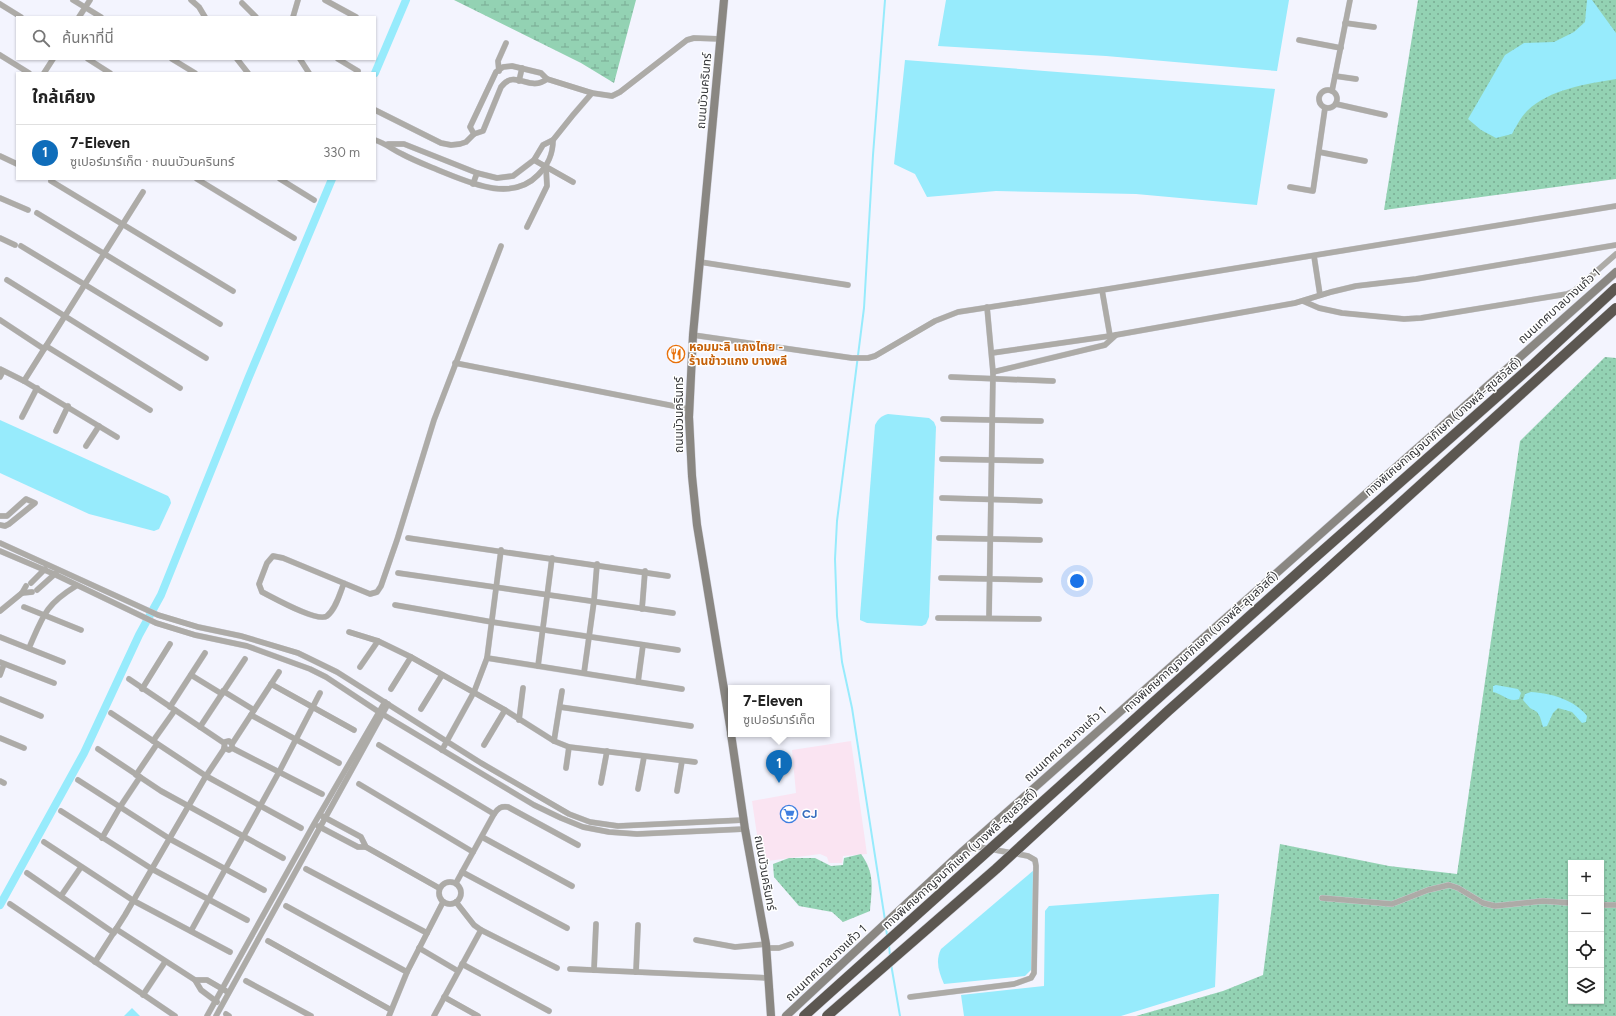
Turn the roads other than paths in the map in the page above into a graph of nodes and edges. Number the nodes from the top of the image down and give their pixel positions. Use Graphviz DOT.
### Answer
graph roads {
  1 [pos="73,0"];
  2 [pos="90,0"];
  3 [pos="191,0"];
  4 [pos="298,0"];
  5 [pos="325,0"];
  6 [pos="724,0"];
  7 [pos="1350,0"];
  8 [pos="242,2"];
  9 [pos="0,4"];
  10 [pos="85,8"];
  11 [pos="19,16"];
  12 [pos="80,16"];
  13 [pos="99,16"];
  14 [pos="204,16"];
  15 [pos="255,16"];
  16 [pos="293,16"];
  17 [pos="354,16"];
  18 [pos="1345,22"];
  19 [pos="1374,27"];
  20 [pos="720,39"];
  21 [pos="1299,40"];
  22 [pos="506,43"];
  23 [pos="1341,48"];
  24 [pos="0,55"];
  25 [pos="52,60"];
  26 [pos="90,60"];
  27 [pos="174,60"];
  28 [pos="238,60"];
  29 [pos="301,60"];
  30 [pos="340,60"];
  31 [pos="522,68"];
  32 [pos="358,70"];
  33 [pos="499,71"];
  34 [pos="26,72"];
  35 [pos="45,72"];
  36 [pos="108,72"];
  37 [pos="193,72"];
  38 [pos="247,72"];
  39 [pos="308,72"];
  40 [pos="1335,76"];
  41 [pos="547,79"];
  42 [pos="1356,79"];
  43 [pos="519,81"];
  44 [pos="1332,90"];
  45 [pos="592,93"];
  46 [pos="1336,104"];
  47 [pos="1325,108"];
  48 [pos="376,110"];
  49 [pos="1385,115"];
  50 [pos="474,134"];
  51 [pos="376,140"];
  52 [pos="553,140"];
  53 [pos="388,144"];
  54 [pos="1319,152"];
  55 [pos="0,156"];
  56 [pos="534,160"];
  57 [pos="1365,160"];
  58 [pos="16,164"];
  59 [pos="546,167"];
  60 [pos="477,173"];
  61 [pos="282,180"];
  62 [pos="52,181"];
  63 [pos="207,181"];
  64 [pos="574,182"];
  65 [pos="473,184"];
  66 [pos="1290,186"];
  67 [pos="143,192"];
  68 [pos="0,198"];
  69 [pos="314,200"];
  70 [pos="1616,206"];
  71 [pos="28,210"];
  72 [pos="37,213"];
  73 [pos="123,223"];
  74 [pos="527,227"];
  75 [pos="0,238"];
  76 [pos="294,238"];
  77 [pos="1616,245"];
  78 [pos="502,246"];
  79 [pos="104,254"];
  80 [pos="1616,254"];
  81 [pos="1314,256"];
  82 [pos="700,262"];
  83 [pos="1616,272"];
  84 [pos="7,280"];
  85 [pos="84,285"];
  86 [pos="848,285"];
  87 [pos="1616,288"];
  88 [pos="1102,290"];
  89 [pos="233,291"];
  90 [pos="1320,295"];
  91 [pos="1303,301"];
  92 [pos="987,308"];
  93 [pos="1616,308"];
  94 [pos="64,316"];
  95 [pos="0,320"];
  96 [pos="220,324"];
  97 [pos="1116,334"];
  98 [pos="692,335"];
  99 [pos="1110,336"];
  100 [pos="45,348"];
  101 [pos="992,353"];
  102 [pos="206,358"];
  103 [pos="455,363"];
  104 [pos="2,370"];
  105 [pos="993,372"];
  106 [pos="0,377"];
  107 [pos="951,377"];
  108 [pos="993,379"];
  109 [pos="24,381"];
  110 [pos="1053,381"];
  111 [pos="36,388"];
  112 [pos="180,388"];
  113 [pos="68,406"];
  114 [pos="689,409"];
  115 [pos="150,410"];
  116 [pos="22,418"];
  117 [pos="943,419"];
  118 [pos="992,420"];
  119 [pos="1041,421"];
  120 [pos="99,426"];
  121 [pos="56,431"];
  122 [pos="117,437"];
  123 [pos="86,446"];
  124 [pos="942,459"];
  125 [pos="992,461"];
  126 [pos="1041,461"];
  127 [pos="942,498"];
  128 [pos="991,500"];
  129 [pos="1040,501"];
  130 [pos="0,516"];
  131 [pos="0,525"];
  132 [pos="408,538"];
  133 [pos="939,538"];
  134 [pos="990,539"];
  135 [pos="1040,540"];
  136 [pos="0,542"];
  137 [pos="501,550"];
  138 [pos="0,552"];
  139 [pos="552,558"];
  140 [pos="598,564"];
  141 [pos="49,565"];
  142 [pos="43,570"];
  143 [pos="59,570"];
  144 [pos="645,571"];
  145 [pos="398,573"];
  146 [pos="54,574"];
  147 [pos="668,576"];
  148 [pos="941,578"];
  149 [pos="990,578"];
  150 [pos="1040,580"];
  151 [pos="344,583"];
  152 [pos="76,586"];
  153 [pos="496,587"];
  154 [pos="22,594"];
  155 [pos="548,595"];
  156 [pos="594,602"];
  157 [pos="395,605"];
  158 [pos="24,607"];
  159 [pos="642,609"];
  160 [pos="0,611"];
  161 [pos="673,613"];
  162 [pos="44,615"];
  163 [pos="938,618"];
  164 [pos="989,618"];
  165 [pos="1039,619"];
  166 [pos="492,622"];
  167 [pos="81,630"];
  168 [pos="543,630"];
  169 [pos="350,632"];
  170 [pos="0,637"];
  171 [pos="590,637"];
  172 [pos="378,641"];
  173 [pos="170,644"];
  174 [pos="643,645"];
  175 [pos="29,648"];
  176 [pos="678,650"];
  177 [pos="205,653"];
  178 [pos="298,653"];
  179 [pos="411,657"];
  180 [pos="487,658"];
  181 [pos="244,659"];
  182 [pos="63,662"];
  183 [pos="294,662"];
  184 [pos="2,663"];
  185 [pos="538,666"];
  186 [pos="360,667"];
  187 [pos="279,672"];
  188 [pos="584,673"];
  189 [pos="0,675"];
  190 [pos="191,675"];
  191 [pos="442,675"];
  192 [pos="128,679"];
  193 [pos="638,682"];
  194 [pos="54,683"];
  195 [pos="271,684"];
  196 [pos="523,688"];
  197 [pos="142,689"];
  198 [pos="391,689"];
  199 [pos="682,689"];
  200 [pos="223,692"];
  201 [pos="474,692"];
  202 [pos="562,692"];
  203 [pos="320,694"];
  204 [pos="0,700"];
  205 [pos="386,703"];
  206 [pos="313,707"];
  207 [pos="560,707"];
  208 [pos="173,709"];
  209 [pos="421,709"];
  210 [pos="504,710"];
  211 [pos="253,712"];
  212 [pos="111,713"];
  213 [pos="380,713"];
  214 [pos="728,715"];
  215 [pos="41,716"];
  216 [pos="519,720"];
  217 [pos="691,726"];
  218 [pos="200,727"];
  219 [pos="354,730"];
  220 [pos="732,737"];
  221 [pos="0,738"];
  222 [pos="296,740"];
  223 [pos="554,741"];
  224 [pos="155,742"];
  225 [pos="446,742"];
  226 [pos="379,745"];
  227 [pos="484,745"];
  228 [pos="224,746"];
  229 [pos="232,746"];
  230 [pos="24,748"];
  231 [pos="569,748"];
  232 [pos="98,749"];
  233 [pos="442,750"];
  234 [pos="607,752"];
  235 [pos="644,757"];
  236 [pos="682,761"];
  237 [pos="694,762"];
  238 [pos="339,763"];
  239 [pos="566,768"];
  240 [pos="280,772"];
  241 [pos="138,776"];
  242 [pos="206,776"];
  243 [pos="78,780"];
  244 [pos="601,783"];
  245 [pos="359,784"];
  246 [pos="638,789"];
  247 [pos="677,791"];
  248 [pos="322,794"];
  249 [pos="260,805"];
  250 [pos="120,807"];
  251 [pos="189,807"];
  252 [pos="61,811"];
  253 [pos="494,814"];
  254 [pos="323,816"];
  255 [pos="314,824"];
  256 [pos="745,824"];
  257 [pos="320,827"];
  258 [pos="301,828"];
  259 [pos="242,836"];
  260 [pos="482,837"];
  261 [pos="102,838"];
  262 [pos="170,839"];
  263 [pos="44,842"];
  264 [pos="578,845"];
  265 [pos="366,847"];
  266 [pos="963,851"];
  267 [pos="473,852"];
  268 [pos="283,858"];
  269 [pos="81,867"];
  270 [pos="152,868"];
  271 [pos="225,868"];
  272 [pos="306,869"];
  273 [pos="462,872"];
  274 [pos="27,873"];
  275 [pos="456,883"];
  276 [pos="572,886"];
  277 [pos="439,888"];
  278 [pos="264,890"];
  279 [pos="61,896"];
  280 [pos="209,898"];
  281 [pos="1322,898"];
  282 [pos="134,901"];
  283 [pos="443,902"];
  284 [pos="456,902"];
  285 [pos="1568,903"];
  286 [pos="10,904"];
  287 [pos="1604,904"];
  288 [pos="1616,905"];
  289 [pos="286,906"];
  290 [pos="247,920"];
  291 [pos="596,924"];
  292 [pos="638,925"];
  293 [pos="567,928"];
  294 [pos="481,930"];
  295 [pos="115,931"];
  296 [pos="191,931"];
  297 [pos="427,933"];
  298 [pos="252,936"];
  299 [pos="258,939"];
  300 [pos="696,940"];
  301 [pos="268,941"];
  302 [pos="791,944"];
  303 [pos="766,946"];
  304 [pos="419,948"];
  305 [pos="230,952"];
  306 [pos="95,962"];
  307 [pos="165,962"];
  308 [pos="462,964"];
  309 [pos="557,968"];
  310 [pos="570,969"];
  311 [pos="594,970"];
  312 [pos="458,971"];
  313 [pos="407,972"];
  314 [pos="636,972"];
  315 [pos="769,978"];
  316 [pos="195,980"];
  317 [pos="246,981"];
  318 [pos="222,989"];
  319 [pos="228,992"];
  320 [pos="143,995"];
  321 [pos="444,997"];
  322 [pos="910,997"];
  323 [pos="216,1001"];
  324 [pos="222,1005"];
  325 [pos="549,1011"];
  326 [pos="390,1013"];
  327 [pos="175,1016"];
  328 [pos="207,1016"];
  329 [pos="216,1016"];
  330 [pos="311,1016"];
  331 [pos="434,1016"];
  332 [pos="478,1016"];
  333 [pos="771,1016"];
  334 [pos="786,1016"];
  335 [pos="804,1016"];
  336 [pos="827,1016"];
  1 -- 10 [label="street"];
  2 -- 10 [label="street"];
  3 -- 14 [label="street"];
  4 -- 16 [label="street"];
  5 -- 17 [label="street"];
  6 -- 20 [label="main road, ถนนบัวนครินทร์"];
  7 -- 18 [label="street"];
  8 -- 15 [label="street"];
  9 -- 11 [label="street"];
  10 -- 12 [label="street"];
  10 -- 13 [label="street"];
  18 -- 19 [label="street"];
  18 -- 23 [label="street"];
  20 -- 45 [label="street"];
  20 -- 82 [label="main road, ถนนบัวนครินทร์"];
  21 -- 23 [label="street"];
  22 -- 33 [label="street"];
  23 -- 40 [label="street"];
  24 -- 34 [label="street"];
  25 -- 35 [label="street"];
  26 -- 36 [label="street"];
  27 -- 37 [label="street"];
  28 -- 38 [label="street"];
  29 -- 39 [label="street"];
  30 -- 32 [label="street"];
  31 -- 33 [label="street"];
  31 -- 41 [label="street"];
  31 -- 43 [label="street"];
  33 -- 50 [label="street"];
  40 -- 42 [label="street"];
  40 -- 44 [label="street"];
  41 -- 43 [label="street"];
  41 -- 45 [label="street"];
  43 -- 50 [label="street"];
  44 -- 46 [label="street"];
  44 -- 47 [label="street"];
  45 -- 52 [label="street"];
  46 -- 47 [label="street"];
  46 -- 49 [label="street"];
  47 -- 54 [label="street"];
  48 -- 50 [label="street"];
  51 -- 53 [label="street"];
  52 -- 56 [label="street"];
  52 -- 59 [label="street"];
  53 -- 60 [label="street"];
  53 -- 65 [label="street"];
  54 -- 57 [label="street"];
  54 -- 66 [label="street"];
  55 -- 58 [label="street"];
  56 -- 59 [label="street"];
  56 -- 60 [label="street"];
  59 -- 64 [label="street"];
  59 -- 65 [label="street"];
  59 -- 74 [label="street"];
  60 -- 65 [label="street"];
  61 -- 69 [label="street"];
  62 -- 73 [label="street"];
  63 -- 76 [label="street"];
  67 -- 73 [label="street"];
  68 -- 71 [label="street"];
  70 -- 81 [label="street"];
  72 -- 79 [label="street"];
  73 -- 79 [label="street"];
  73 -- 89 [label="street"];
  75 -- 85 [label="street"];
  77 -- 90 [label="street"];
  78 -- 103 [label="street"];
  79 -- 85 [label="street"];
  79 -- 96 [label="street"];
  80 -- 91 [label="street"];
  81 -- 88 [label="street"];
  81 -- 90 [label="street"];
  82 -- 86 [label="street"];
  82 -- 98 [label="main road, ถนนบัวนครินทร์"];
  83 -- 266 [label="main road, ถนนเทศบาลบางแก้ว 1"];
  84 -- 94 [label="street"];
  85 -- 94 [label="street"];
  85 -- 102 [label="street"];
  87 -- 335 [label="highway, ทางพิเศษกาญจนาภิเษก (บางพลี-สุขสวัสดิ์), bridge"];
  88 -- 92 [label="street"];
  88 -- 99 [label="street"];
  90 -- 91 [label="street"];
  91 -- 97 [label="street"];
  92 -- 98 [label="street"];
  92 -- 101 [label="street"];
  93 -- 336 [label="highway, bridge"];
  94 -- 100 [label="street"];
  94 -- 112 [label="street"];
  95 -- 100 [label="street"];
  97 -- 99 [label="street"];
  97 -- 105 [label="street"];
  98 -- 114 [label="main road, ถนนบัวนครินทร์"];
  99 -- 101 [label="street"];
  100 -- 109 [label="street"];
  100 -- 115 [label="street"];
  101 -- 105 [label="street"];
  103 -- 114 [label="street"];
  103 -- 151 [label="street"];
  104 -- 106 [label="street"];
  104 -- 109 [label="street"];
  105 -- 108 [label="street"];
  107 -- 108 [label="street"];
  108 -- 110 [label="street"];
  108 -- 118 [label="street"];
  109 -- 111 [label="street"];
  111 -- 113 [label="street"];
  111 -- 116 [label="street"];
  113 -- 120 [label="street"];
  113 -- 121 [label="street"];
  114 -- 214 [label="main road, ถนนบัวนครินทร์"];
  117 -- 118 [label="street"];
  118 -- 119 [label="street"];
  118 -- 125 [label="street"];
  120 -- 122 [label="street"];
  120 -- 123 [label="street"];
  124 -- 125 [label="street"];
  125 -- 126 [label="street"];
  125 -- 128 [label="street"];
  127 -- 128 [label="street"];
  128 -- 129 [label="street"];
  128 -- 134 [label="street"];
  130 -- 131 [label="street"];
  132 -- 137 [label="street"];
  133 -- 134 [label="street"];
  134 -- 135 [label="street"];
  134 -- 149 [label="street"];
  136 -- 141 [label="street"];
  137 -- 139 [label="street"];
  137 -- 153 [label="street"];
  138 -- 142 [label="street"];
  139 -- 140 [label="street"];
  139 -- 155 [label="street"];
  140 -- 144 [label="street"];
  140 -- 156 [label="street"];
  141 -- 142 [label="street"];
  141 -- 143 [label="street"];
  142 -- 146 [label="street"];
  142 -- 154 [label="street"];
  143 -- 146 [label="street"];
  143 -- 178 [label="street"];
  144 -- 147 [label="street"];
  144 -- 159 [label="street"];
  145 -- 153 [label="street"];
  146 -- 152 [label="street"];
  146 -- 154 [label="street"];
  148 -- 149 [label="street"];
  149 -- 150 [label="street"];
  149 -- 164 [label="street"];
  151 -- 151 [label="street"];
  152 -- 162 [label="street"];
  152 -- 183 [label="street"];
  153 -- 155 [label="street"];
  153 -- 166 [label="street"];
  154 -- 160 [label="street"];
  155 -- 156 [label="street"];
  155 -- 168 [label="street"];
  156 -- 159 [label="street"];
  156 -- 171 [label="street"];
  157 -- 166 [label="street"];
  158 -- 162 [label="street"];
  159 -- 161 [label="street"];
  162 -- 167 [label="street"];
  162 -- 175 [label="street"];
  163 -- 164 [label="street"];
  164 -- 165 [label="street"];
  166 -- 168 [label="street"];
  166 -- 180 [label="street"];
  168 -- 171 [label="street"];
  168 -- 185 [label="street"];
  169 -- 172 [label="street"];
  170 -- 175 [label="street"];
  171 -- 174 [label="street"];
  171 -- 188 [label="street"];
  172 -- 179 [label="street"];
  172 -- 186 [label="street"];
  173 -- 197 [label="street"];
  174 -- 176 [label="street"];
  174 -- 193 [label="street"];
  175 -- 182 [label="street"];
  177 -- 190 [label="street"];
  178 -- 183 [label="street"];
  178 -- 205 [label="street"];
  179 -- 191 [label="street"];
  179 -- 198 [label="street"];
  180 -- 185 [label="street"];
  180 -- 201 [label="street"];
  181 -- 200 [label="street"];
  183 -- 213 [label="street"];
  184 -- 189 [label="street"];
  184 -- 194 [label="street"];
  185 -- 188 [label="street"];
  187 -- 195 [label="street"];
  188 -- 193 [label="street"];
  190 -- 200 [label="street"];
  190 -- 208 [label="street"];
  191 -- 201 [label="street"];
  191 -- 209 [label="street"];
  192 -- 197 [label="street"];
  193 -- 199 [label="street"];
  195 -- 206 [label="street"];
  195 -- 211 [label="street"];
  196 -- 216 [label="street"];
  197 -- 208 [label="street"];
  200 -- 211 [label="street"];
  200 -- 218 [label="street"];
  201 -- 210 [label="street"];
  201 -- 225 [label="street"];
  202 -- 207 [label="street"];
  203 -- 206 [label="street"];
  204 -- 215 [label="street"];
  205 -- 213 [label="street"];
  205 -- 225 [label="street"];
  206 -- 219 [label="street"];
  206 -- 222 [label="street"];
  207 -- 217 [label="street"];
  207 -- 223 [label="street"];
  208 -- 218 [label="street"];
  208 -- 224 [label="street"];
  210 -- 216 [label="street"];
  210 -- 227 [label="street"];
  211 -- 222 [label="street"];
  211 -- 229 [label="street"];
  212 -- 224 [label="street"];
  213 -- 233 [label="street"];
  213 -- 254 [label="street"];
  216 -- 223 [label="street"];
  218 -- 228 [label="street"];
  220 -- 256 [label="main road, ถนนบัวนครินทร์"];
  221 -- 230 [label="street"];
  222 -- 238 [label="street"];
  222 -- 240 [label="street"];
  223 -- 231 [label="street"];
  224 -- 241 [label="street"];
  224 -- 242 [label="street"];
  225 -- 233 [label="street"];
  225 -- 256 [label="street"];
  226 -- 253 [label="street"];
  228 -- 229 [label="street"];
  228 -- 242 [label="street"];
  229 -- 240 [label="street"];
  231 -- 234 [label="street"];
  231 -- 239 [label="street"];
  232 -- 241 [label="street"];
  233 -- 256 [label="street"];
  234 -- 235 [label="street"];
  234 -- 244 [label="street"];
  235 -- 236 [label="street"];
  235 -- 246 [label="street"];
  236 -- 237 [label="street"];
  236 -- 247 [label="street"];
  240 -- 248 [label="street"];
  240 -- 249 [label="street"];
  241 -- 250 [label="street"];
  241 -- 251 [label="street"];
  242 -- 249 [label="street"];
  242 -- 251 [label="street"];
  243 -- 250 [label="street"];
  245 -- 267 [label="street"];
  249 -- 258 [label="street"];
  249 -- 259 [label="street"];
  250 -- 261 [label="street"];
  250 -- 262 [label="street"];
  251 -- 259 [label="street"];
  251 -- 262 [label="street"];
  252 -- 261 [label="street"];
  253 -- 260 [label="street"];
  253 -- 264 [label="street"];
  254 -- 255 [label="street"];
  254 -- 257 [label="street"];
  254 -- 265 [label="street"];
  255 -- 257 [label="street"];
  255 -- 298 [label="street"];
  256 -- 303 [label="main road, ถนนบัวนครินทร์"];
  257 -- 265 [label="street"];
  257 -- 299 [label="street"];
  259 -- 268 [label="street"];
  259 -- 271 [label="street"];
  260 -- 267 [label="street"];
  260 -- 276 [label="street"];
  261 -- 270 [label="street"];
  262 -- 270 [label="street"];
  262 -- 271 [label="street"];
  263 -- 269 [label="street"];
  265 -- 277 [label="street"];
  266 -- 322 [label="street"];
  266 -- 334 [label="main road, ถนนเทศบาลบางแก้ว 1"];
  267 -- 273 [label="street"];
  269 -- 279 [label="street"];
  269 -- 282 [label="street"];
  270 -- 280 [label="street"];
  270 -- 282 [label="street"];
  271 -- 278 [label="street"];
  271 -- 280 [label="street"];
  272 -- 297 [label="street"];
  273 -- 275 [label="street"];
  273 -- 293 [label="street"];
  274 -- 279 [label="street"];
  275 -- 277 [label="street"];
  275 -- 284 [label="street"];
  277 -- 283 [label="street"];
  279 -- 295 [label="street"];
  280 -- 290 [label="street"];
  280 -- 296 [label="street"];
  281 -- 285 [label="street"];
  282 -- 295 [label="street"];
  282 -- 296 [label="street"];
  283 -- 284 [label="street"];
  283 -- 297 [label="street"];
  284 -- 294 [label="street"];
  286 -- 306 [label="street"];
  287 -- 288 [label="street"];
  289 -- 313 [label="street"];
  291 -- 311 [label="street"];
  292 -- 314 [label="street"];
  294 -- 308 [label="street"];
  294 -- 309 [label="street"];
  295 -- 306 [label="street"];
  295 -- 307 [label="street"];
  296 -- 305 [label="street"];
  297 -- 304 [label="street"];
  298 -- 299 [label="street"];
  298 -- 318 [label="street"];
  299 -- 319 [label="street"];
  300 -- 303 [label="street"];
  301 -- 326 [label="street"];
  302 -- 303 [label="street"];
  303 -- 315 [label="main road, ถนนบัวนครินทร์"];
  304 -- 312 [label="street"];
  304 -- 313 [label="street"];
  306 -- 320 [label="street"];
  307 -- 316 [label="street"];
  307 -- 320 [label="street"];
  308 -- 312 [label="street"];
  308 -- 325 [label="street"];
  310 -- 311 [label="street"];
  311 -- 314 [label="street"];
  312 -- 321 [label="street"];
  313 -- 326 [label="street"];
  314 -- 315 [label="street"];
  315 -- 333 [label="main road, ถนนบัวนครินทร์"];
  316 -- 318 [label="street"];
  316 -- 323 [label="street"];
  317 -- 330 [label="street"];
  318 -- 319 [label="street"];
  318 -- 323 [label="street"];
  319 -- 324 [label="street"];
  320 -- 327 [label="street"];
  321 -- 331 [label="street"];
  321 -- 332 [label="street"];
  323 -- 324 [label="street"];
  323 -- 328 [label="street"];
  324 -- 329 [label="street"];
}
